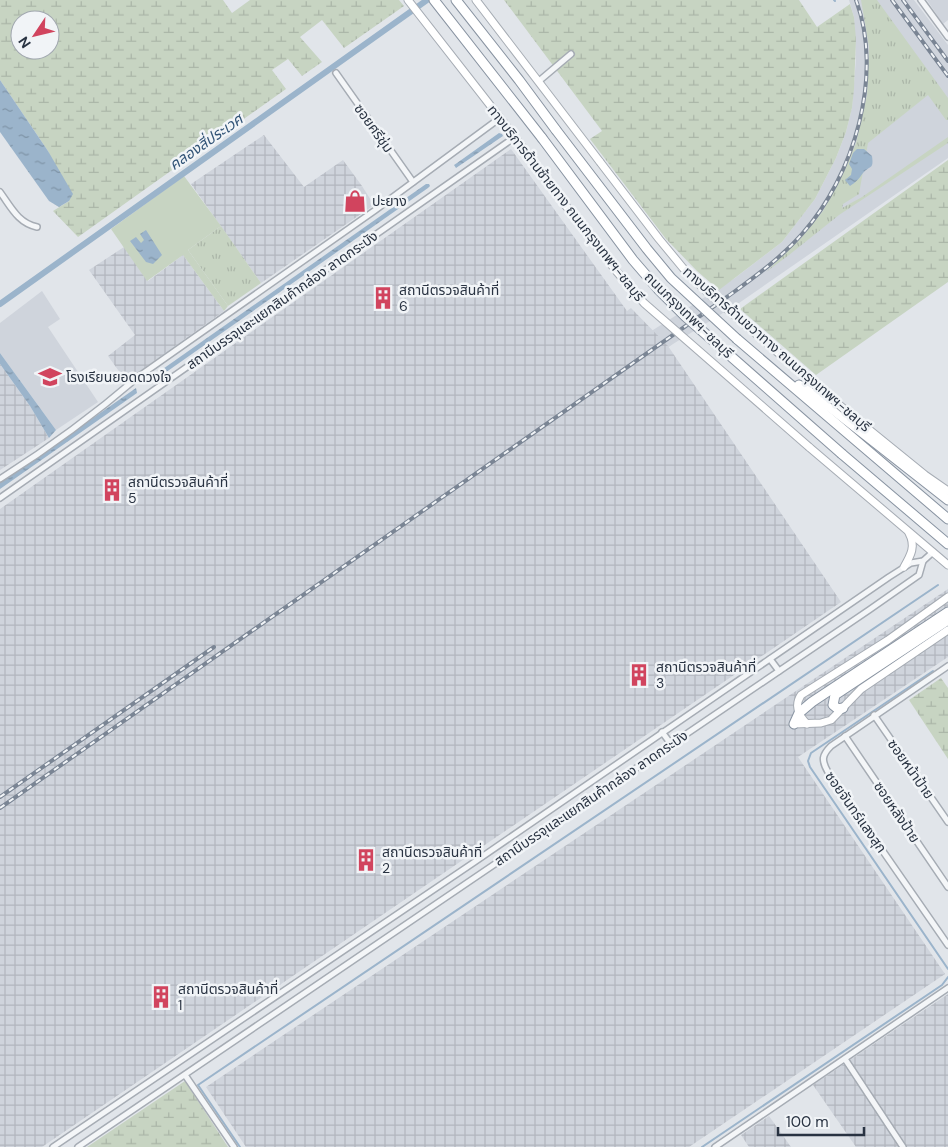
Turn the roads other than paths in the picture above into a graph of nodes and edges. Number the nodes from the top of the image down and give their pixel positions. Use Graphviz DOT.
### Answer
graph roads {
  1 [pos="408,0"];
  2 [pos="434,0"];
  3 [pos="456,0"];
  4 [pos="921,0"];
  5 [pos="478,2"];
  6 [pos="947,35"];
  7 [pos="571,54"];
  8 [pos="336,73"];
  9 [pos="542,79"];
  10 [pos="500,118"];
  11 [pos="515,137"];
  12 [pos="413,182"];
  13 [pos="0,192"];
  14 [pos="37,227"];
  15 [pos="767,364"];
  16 [pos="844,456"];
  17 [pos="0,478"];
  18 [pos="948,491"];
  19 [pos="0,498"];
  20 [pos="948,500"];
  21 [pos="932,506"];
  22 [pos="948,513"];
  23 [pos="948,519"];
  24 [pos="907,529"];
  25 [pos="948,544"];
  26 [pos="948,550"];
  27 [pos="933,552"];
  28 [pos="923,561"];
  29 [pos="948,565"];
  30 [pos="904,567"];
  31 [pos="948,597"];
  32 [pos="948,612"];
  33 [pos="948,620"];
  34 [pos="948,630"];
  35 [pos="770,659"];
  36 [pos="948,666"];
  37 [pos="779,671"];
  38 [pos="843,708"];
  39 [pos="799,713"];
  40 [pos="874,716"];
  41 [pos="794,724"];
  42 [pos="807,724"];
  43 [pos="662,732"];
  44 [pos="845,736"];
  45 [pos="671,744"];
  46 [pos="948,822"];
  47 [pos="948,887"];
  48 [pos="948,946"];
  49 [pos="948,988"];
  50 [pos="845,1059"];
  51 [pos="185,1075"];
  52 [pos="125,1099"];
  53 [pos="132,1110"];
  54 [pos="53,1147"];
  55 [pos="78,1147"];
  56 [pos="234,1147"];
  57 [pos="715,1147"];
  58 [pos="903,1147"];
  1 -- 10 [label="main road, ทางบริการด้านซ้ายทาง ถนนกรุงเทพฯ-ชลบุรี"];
  2 -- 16 [label="highway, ถนนกรุงเทพฯ-ชลบุรี, bridge"];
  3 -- 15 [label="highway, ถนนกรุงเทพฯ-ชลบุรี, bridge"];
  4 -- 6 [label="street"];
  5 -- 9 [label="main road, ทางบริการด้านขวาทาง ถนนกรุงเทพฯ-ชลบุรี"];
  7 -- 9 [label="street"];
  8 -- 12 [label="street, ซอยศรีชุ่ม"];
  9 -- 18 [label="main road, ทางบริการด้านขวาทาง ถนนกรุงเทพฯ-ชลบุรี, bridge"];
  10 -- 11 [label="main road, ทางบริการด้านซ้ายทาง ถนนกรุงเทพฯ-ชลบุรี"];
  10 -- 12 [label="street, สถานีบรรจุและแยกสินค้ากล่อง ลาดกระบัง"];
  11 -- 19 [label="street, สถานีบรรจุและแยกสินค้ากล่อง ลาดกระบัง"];
  11 -- 24 [label="main road, ทางบริการด้านซ้ายทาง ถนนกรุงเทพฯ-ชลบุรี, bridge"];
  12 -- 17 [label="street, สถานีบรรจุและแยกสินค้ากล่อง ลาดกระบัง"];
  13 -- 14 [label="street"];
  15 -- 20 [label="highway"];
  15 -- 21 [label="highway, ถนนกรุงเทพฯ-ชลบุรี"];
  16 -- 25 [label="highway, ถนนกรุงเทพฯ-ชลบุรี"];
  16 -- 26 [label="highway"];
  21 -- 22 [label="highway"];
  21 -- 23 [label="highway, ถนนกรุงเทพฯ-ชลบุรี"];
  24 -- 27 [label="main road, ทางบริการด้านซ้ายทาง ถนนกรุงเทพฯ-ชลบุรี"];
  24 -- 30 [label="main road"];
  27 -- 28 [label="street"];
  27 -- 29 [label="main road, ทางบริการด้านซ้ายทาง ถนนกรุงเทพฯ-ชลบุรี"];
  28 -- 30 [label="street, สถานีบรรจุและแยกสินค้ากล่อง ลาดกระบัง"];
  28 -- 37 [label="street, สถานีบรรจุและแยกสินค้ากล่อง ลาดกระบัง"];
  30 -- 35 [label="street, สถานีบรรจุและแยกสินค้ากล่อง ลาดกระบัง"];
  31 -- 39 [label="main road"];
  32 -- 39 [label="highway"];
  33 -- 38 [label="highway"];
  34 -- 38 [label="main road"];
  35 -- 37 [label="street"];
  35 -- 43 [label="street, สถานีบรรจุและแยกสินค้ากล่อง ลาดกระบัง"];
  36 -- 40 [label="street, ซอยจันทร์แสงสุก"];
  37 -- 45 [label="street, สถานีบรรจุและแยกสินค้ากล่อง ลาดกระบัง"];
  38 -- 42 [label="main road"];
  39 -- 41 [label="highway"];
  39 -- 42 [label="main road"];
  40 -- 44 [label="street, ซอยจันทร์แสงสุก"];
  40 -- 46 [label="street, ซอยหน้าป้าย"];
  41 -- 42 [label="main road"];
  43 -- 45 [label="street"];
  43 -- 52 [label="street, สถานีบรรจุและแยกสินค้ากล่อง ลาดกระบัง"];
  44 -- 47 [label="street, ซอยหลังป้าย"];
  44 -- 48 [label="street, ซอยจันทร์แสงสุก"];
  45 -- 51 [label="street, สถานีบรรจุและแยกสินค้ากล่อง ลาดกระบัง"];
  49 -- 50 [label="street"];
  50 -- 57 [label="street"];
  50 -- 58 [label="street"];
  51 -- 53 [label="street, สถานีบรรจุและแยกสินค้ากล่อง ลาดกระบัง"];
  51 -- 56 [label="street"];
  52 -- 53 [label="street"];
  52 -- 54 [label="street, สถานีบรรจุและแยกสินค้ากล่อง ลาดกระบัง"];
  53 -- 55 [label="street, สถานีบรรจุและแยกสินค้ากล่อง ลาดกระบัง"];
}
